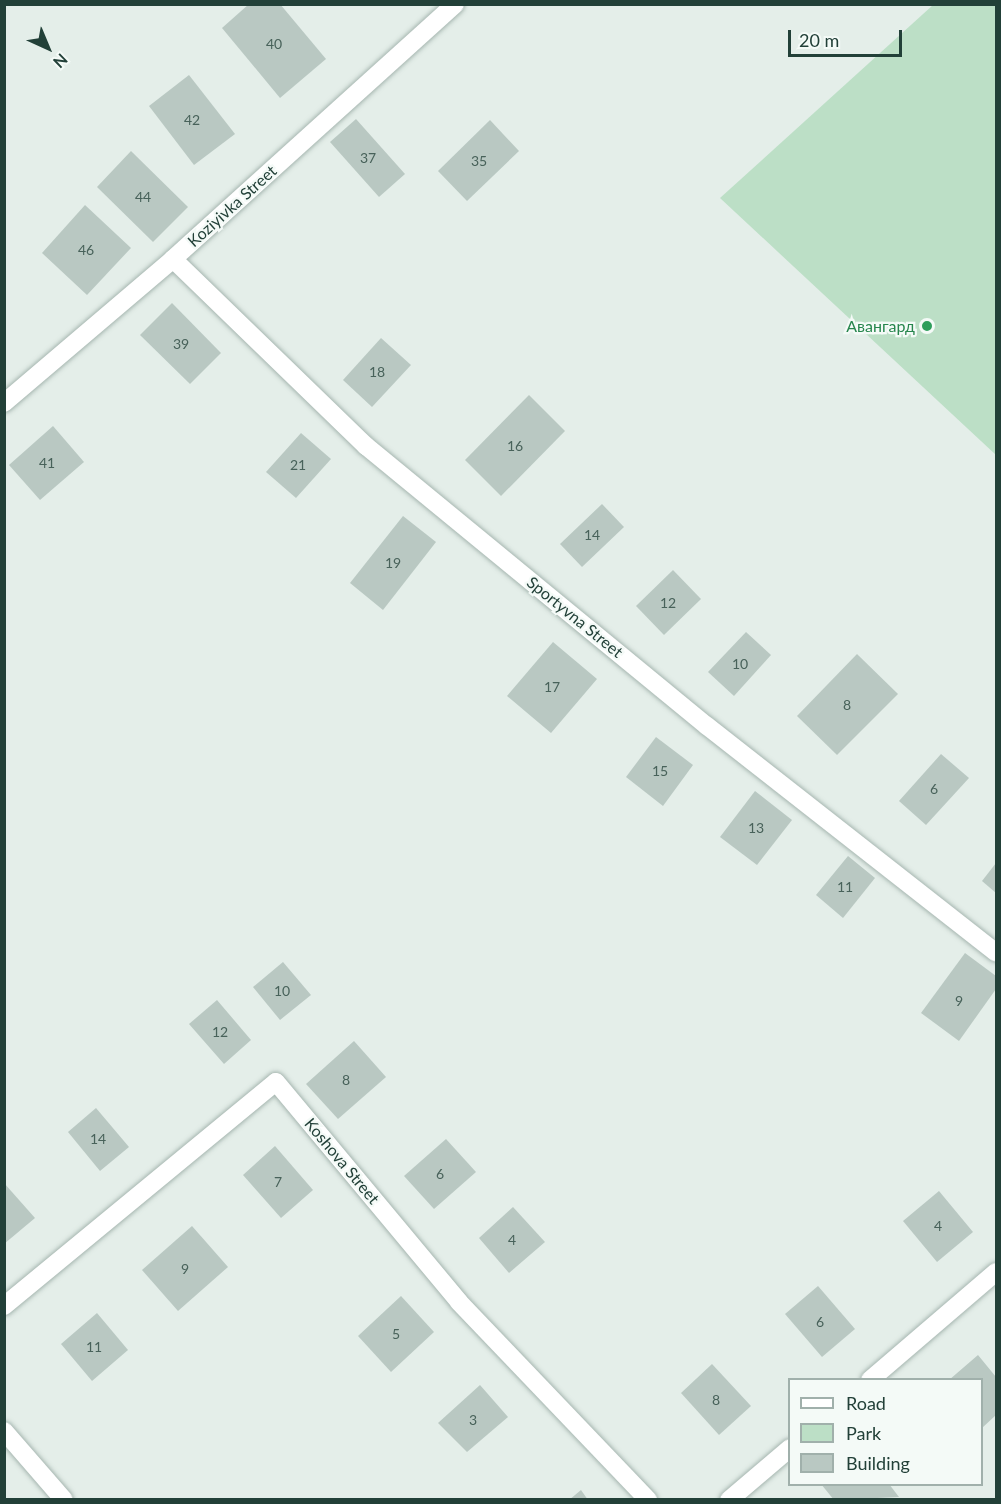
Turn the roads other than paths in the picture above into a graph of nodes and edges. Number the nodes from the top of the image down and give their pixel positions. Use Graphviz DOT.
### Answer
graph roads {
  1 [pos="455,4"];
  2 [pos="174,260"];
  3 [pos="4,403"];
  4 [pos="996,953"];
  5 [pos="996,1272"];
  6 [pos="4,1306"];
  7 [pos="872,1378"];
  8 [pos="4,1431"];
  9 [pos="788,1449"];
  10 [pos="64,1500"];
  11 [pos="648,1500"];
  12 [pos="729,1500"];
  1 -- 2 [label="street, Koziyivka Street"];
  2 -- 3 [label="street, Koziyivka Street"];
  2 -- 4 [label="street, Sportyvna Street"];
  5 -- 7 [label="street"];
  6 -- 11 [label="street, Koshova Street"];
  8 -- 10 [label="street"];
  9 -- 12 [label="street"];
}
